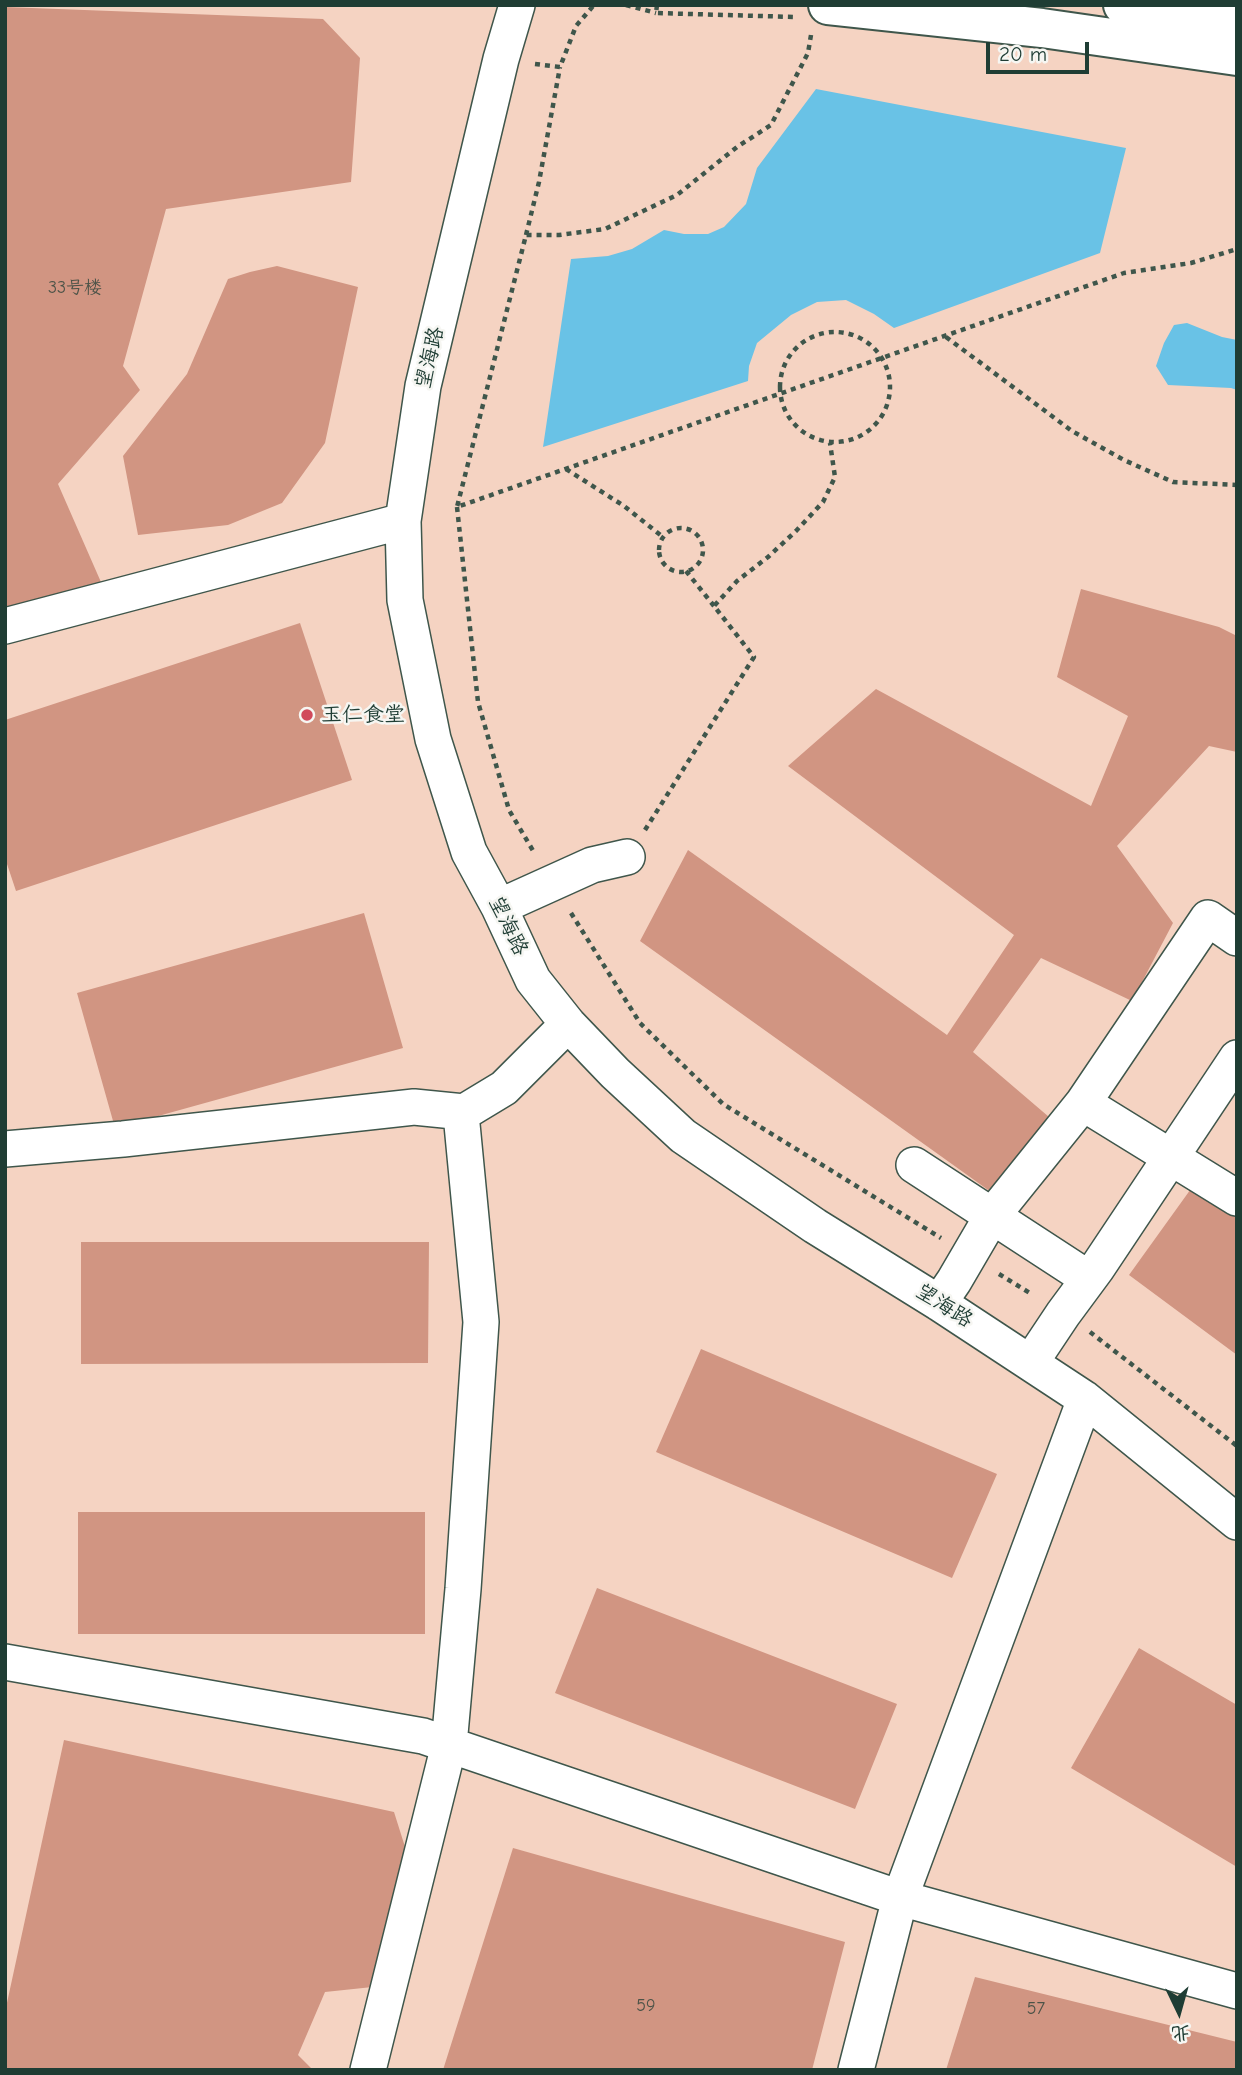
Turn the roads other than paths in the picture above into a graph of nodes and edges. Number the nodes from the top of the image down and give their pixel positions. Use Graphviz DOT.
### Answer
graph roads {
  1 [pos="517,5"];
  2 [pos="1123,5"];
  3 [pos="814,18"];
  4 [pos="1237,21"];
  5 [pos="1237,56"];
  6 [pos="403,521"];
  7 [pos="5,626"];
  8 [pos="627,857"];
  9 [pos="499,907"];
  10 [pos="1237,937"];
  11 [pos="568,1024"];
  12 [pos="1231,1079"];
  13 [pos="1083,1103"];
  14 [pos="464,1112"];
  15 [pos="5,1149"];
  16 [pos="1171,1157"];
  17 [pos="914,1165"];
  18 [pos="1237,1198"];
  19 [pos="992,1216"];
  20 [pos="1089,1279"];
  21 [pos="939,1303"];
  22 [pos="1031,1362"];
  23 [pos="1085,1399"];
  24 [pos="1237,1522"];
  25 [pos="5,1662"];
  26 [pos="449,1745"];
  27 [pos="900,1899"];
  28 [pos="1237,1991"];
  29 [pos="368,2070"];
  30 [pos="856,2070"];
  1 -- 6 [label="street, 望海路"];
  2 -- 4 [label="street"];
  3 -- 5 [label="street"];
  6 -- 7 [label="street"];
  6 -- 9 [label="street, 望海路"];
  8 -- 9 [label="street"];
  9 -- 11 [label="street, 望海路"];
  10 -- 13 [label="street"];
  11 -- 14 [label="street"];
  11 -- 21 [label="street, 望海路"];
  12 -- 16 [label="street"];
  13 -- 16 [label="street"];
  13 -- 19 [label="street"];
  14 -- 15 [label="street"];
  14 -- 26 [label="street"];
  16 -- 18 [label="street"];
  16 -- 20 [label="street"];
  17 -- 19 [label="street"];
  19 -- 20 [label="street"];
  19 -- 21 [label="street"];
  20 -- 22 [label="street"];
  21 -- 22 [label="street, 望海路"];
  22 -- 23 [label="street, 望海路"];
  23 -- 24 [label="street, 望海路"];
  23 -- 27 [label="street"];
  25 -- 26 [label="street"];
  26 -- 27 [label="street"];
  26 -- 29 [label="street"];
  27 -- 28 [label="street"];
  27 -- 30 [label="street"];
}
